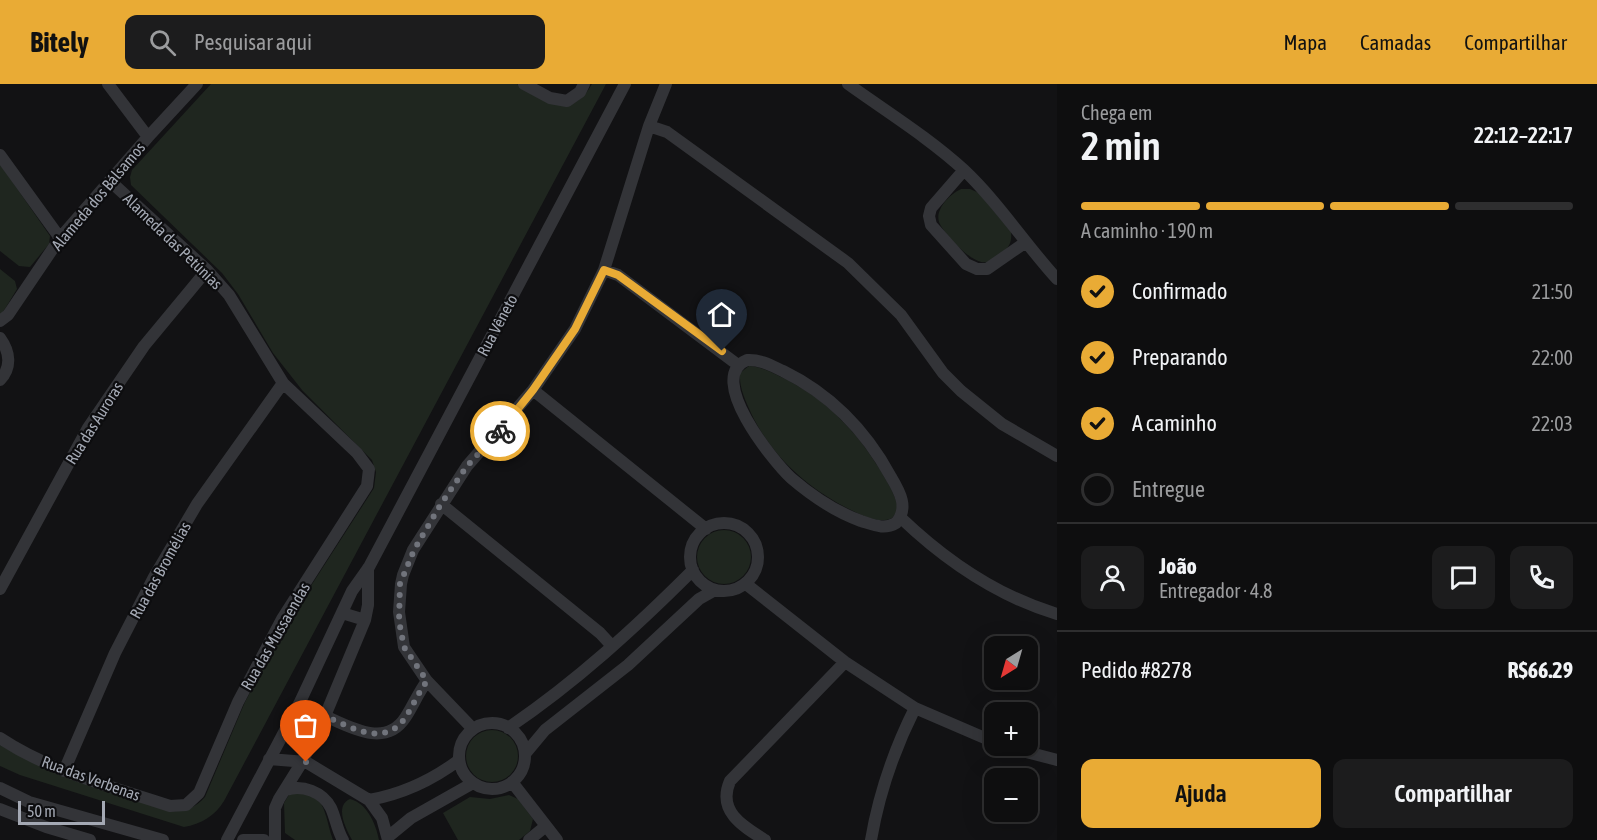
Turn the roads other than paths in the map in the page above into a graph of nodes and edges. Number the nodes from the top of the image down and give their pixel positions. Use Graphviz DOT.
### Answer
graph roads {
  1 [pos="108,84"];
  2 [pos="196,84"];
  3 [pos="525,84"];
  4 [pos="584,84"];
  5 [pos="625,84"];
  6 [pos="666,84"];
  7 [pos="848,84"];
  8 [pos="649,126"];
  9 [pos="148,137"];
  10 [pos="0,155"];
  11 [pos="964,170"];
  12 [pos="110,181"];
  13 [pos="60,238"];
  14 [pos="1026,242"];
  15 [pos="207,270"];
  16 [pos="604,270"];
  17 [pos="1057,279"];
  18 [pos="4,318"];
  19 [pos="2,341"];
  20 [pos="738,365"];
  21 [pos="0,380"];
  22 [pos="282,383"];
  23 [pos="533,390"];
  24 [pos="1057,456"];
  25 [pos="369,469"];
  26 [pos="441,504"];
  27 [pos="901,518"];
  28 [pos="706,529"];
  29 [pos="369,567"];
  30 [pos="693,570"];
  31 [pos="746,584"];
  32 [pos="0,589"];
  33 [pos="715,590"];
  34 [pos="342,613"];
  35 [pos="1057,614"];
  36 [pos="365,620"];
  37 [pos="612,646"];
  38 [pos="844,662"];
  39 [pos="427,681"];
  40 [pos="915,708"];
  41 [pos="325,716"];
  42 [pos="508,728"];
  43 [pos="473,729"];
  44 [pos="0,738"];
  45 [pos="984,738"];
  46 [pos="525,754"];
  47 [pos="1038,755"];
  48 [pos="269,759"];
  49 [pos="459,760"];
  50 [pos="1057,760"];
  51 [pos="302,762"];
  52 [pos="64,771"];
  53 [pos="512,782"];
  54 [pos="473,783"];
  55 [pos="0,788"];
  56 [pos="286,790"];
  57 [pos="369,800"];
  58 [pos="186,805"];
  59 [pos="0,809"];
  60 [pos="546,826"];
  61 [pos="388,838"];
  62 [pos="90,840"];
  63 [pos="163,840"];
  64 [pos="227,840"];
  65 [pos="243,840"];
  66 [pos="264,840"];
  67 [pos="275,840"];
  68 [pos="343,840"];
  69 [pos="529,840"];
  70 [pos="557,840"];
  71 [pos="765,840"];
  72 [pos="871,840"];
  1 -- 9 [label="street"];
  2 -- 9 [label="street, Alameda dos Bálsamos"];
  3 -- 4 [label="street"];
  5 -- 29 [label="street, Rua Vêneto"];
  6 -- 8 [label="street"];
  7 -- 11 [label="street"];
  8 -- 16 [label="street"];
  8 -- 24 [label="street"];
  9 -- 12 [label="street, Alameda dos Bálsamos"];
  10 -- 13 [label="street"];
  11 -- 14 [label="street"];
  11 -- 14 [label="street"];
  12 -- 13 [label="street, Alameda dos Bálsamos"];
  12 -- 15 [label="street, Alameda das Petúnias"];
  13 -- 18 [label="street, Alameda dos Bálsamos"];
  14 -- 17 [label="street"];
  15 -- 22 [label="street, Alameda das Petúnias"];
  15 -- 32 [label="street, Rua das Auroras"];
  16 -- 20 [label="street"];
  16 -- 23 [label="street"];
  18 -- 19 [label="street, Alameda dos Bálsamos"];
  19 -- 21 [label="street, Alameda dos Bálsamos"];
  20 -- 27 [label="street"];
  20 -- 27 [label="street"];
  22 -- 25 [label="street, Alameda das Petúnias"];
  22 -- 52 [label="street, Rua das Bromélias"];
  23 -- 26 [label="street"];
  23 -- 28 [label="street"];
  25 -- 58 [label="street, Rua das Mussaendas"];
  26 -- 37 [label="street"];
  26 -- 39 [label="street"];
  27 -- 35 [label="street"];
  28 -- 30 [label="street"];
  28 -- 31 [label="street"];
  29 -- 34 [label="street, Rua Vêneto"];
  29 -- 36 [label="street, Rua Vêneto"];
  30 -- 33 [label="street"];
  30 -- 37 [label="street"];
  31 -- 33 [label="street"];
  31 -- 38 [label="street"];
  33 -- 46 [label="street"];
  34 -- 36 [label="street"];
  34 -- 48 [label="street, Rua Vêneto"];
  36 -- 41 [label="street, Rua Vêneto"];
  37 -- 42 [label="street"];
  38 -- 40 [label="street"];
  38 -- 71 [label="street"];
  39 -- 41 [label="street"];
  39 -- 43 [label="street"];
  40 -- 45 [label="street"];
  40 -- 72 [label="street"];
  41 -- 51 [label="street, Rua Vêneto"];
  42 -- 43 [label="street"];
  42 -- 46 [label="street"];
  43 -- 49 [label="street"];
  44 -- 52 [label="street, Rua das Verbenas"];
  46 -- 53 [label="street"];
  47 -- 50 [label="street"];
  48 -- 51 [label="street"];
  48 -- 64 [label="street, Rua Vêneto"];
  49 -- 54 [label="street"];
  49 -- 57 [label="street"];
  51 -- 56 [label="street, Rua Vêneto"];
  51 -- 57 [label="street"];
  52 -- 58 [label="street, Rua das Verbenas"];
  53 -- 54 [label="street"];
  53 -- 60 [label="street"];
  54 -- 61 [label="street"];
  55 -- 63 [label="street"];
  56 -- 67 [label="street, Rua Vêneto"];
  56 -- 68 [label="street"];
  57 -- 61 [label="street"];
  59 -- 62 [label="street"];
  60 -- 69 [label="street"];
  60 -- 70 [label="street"];
  65 -- 66 [label="street"];
}
